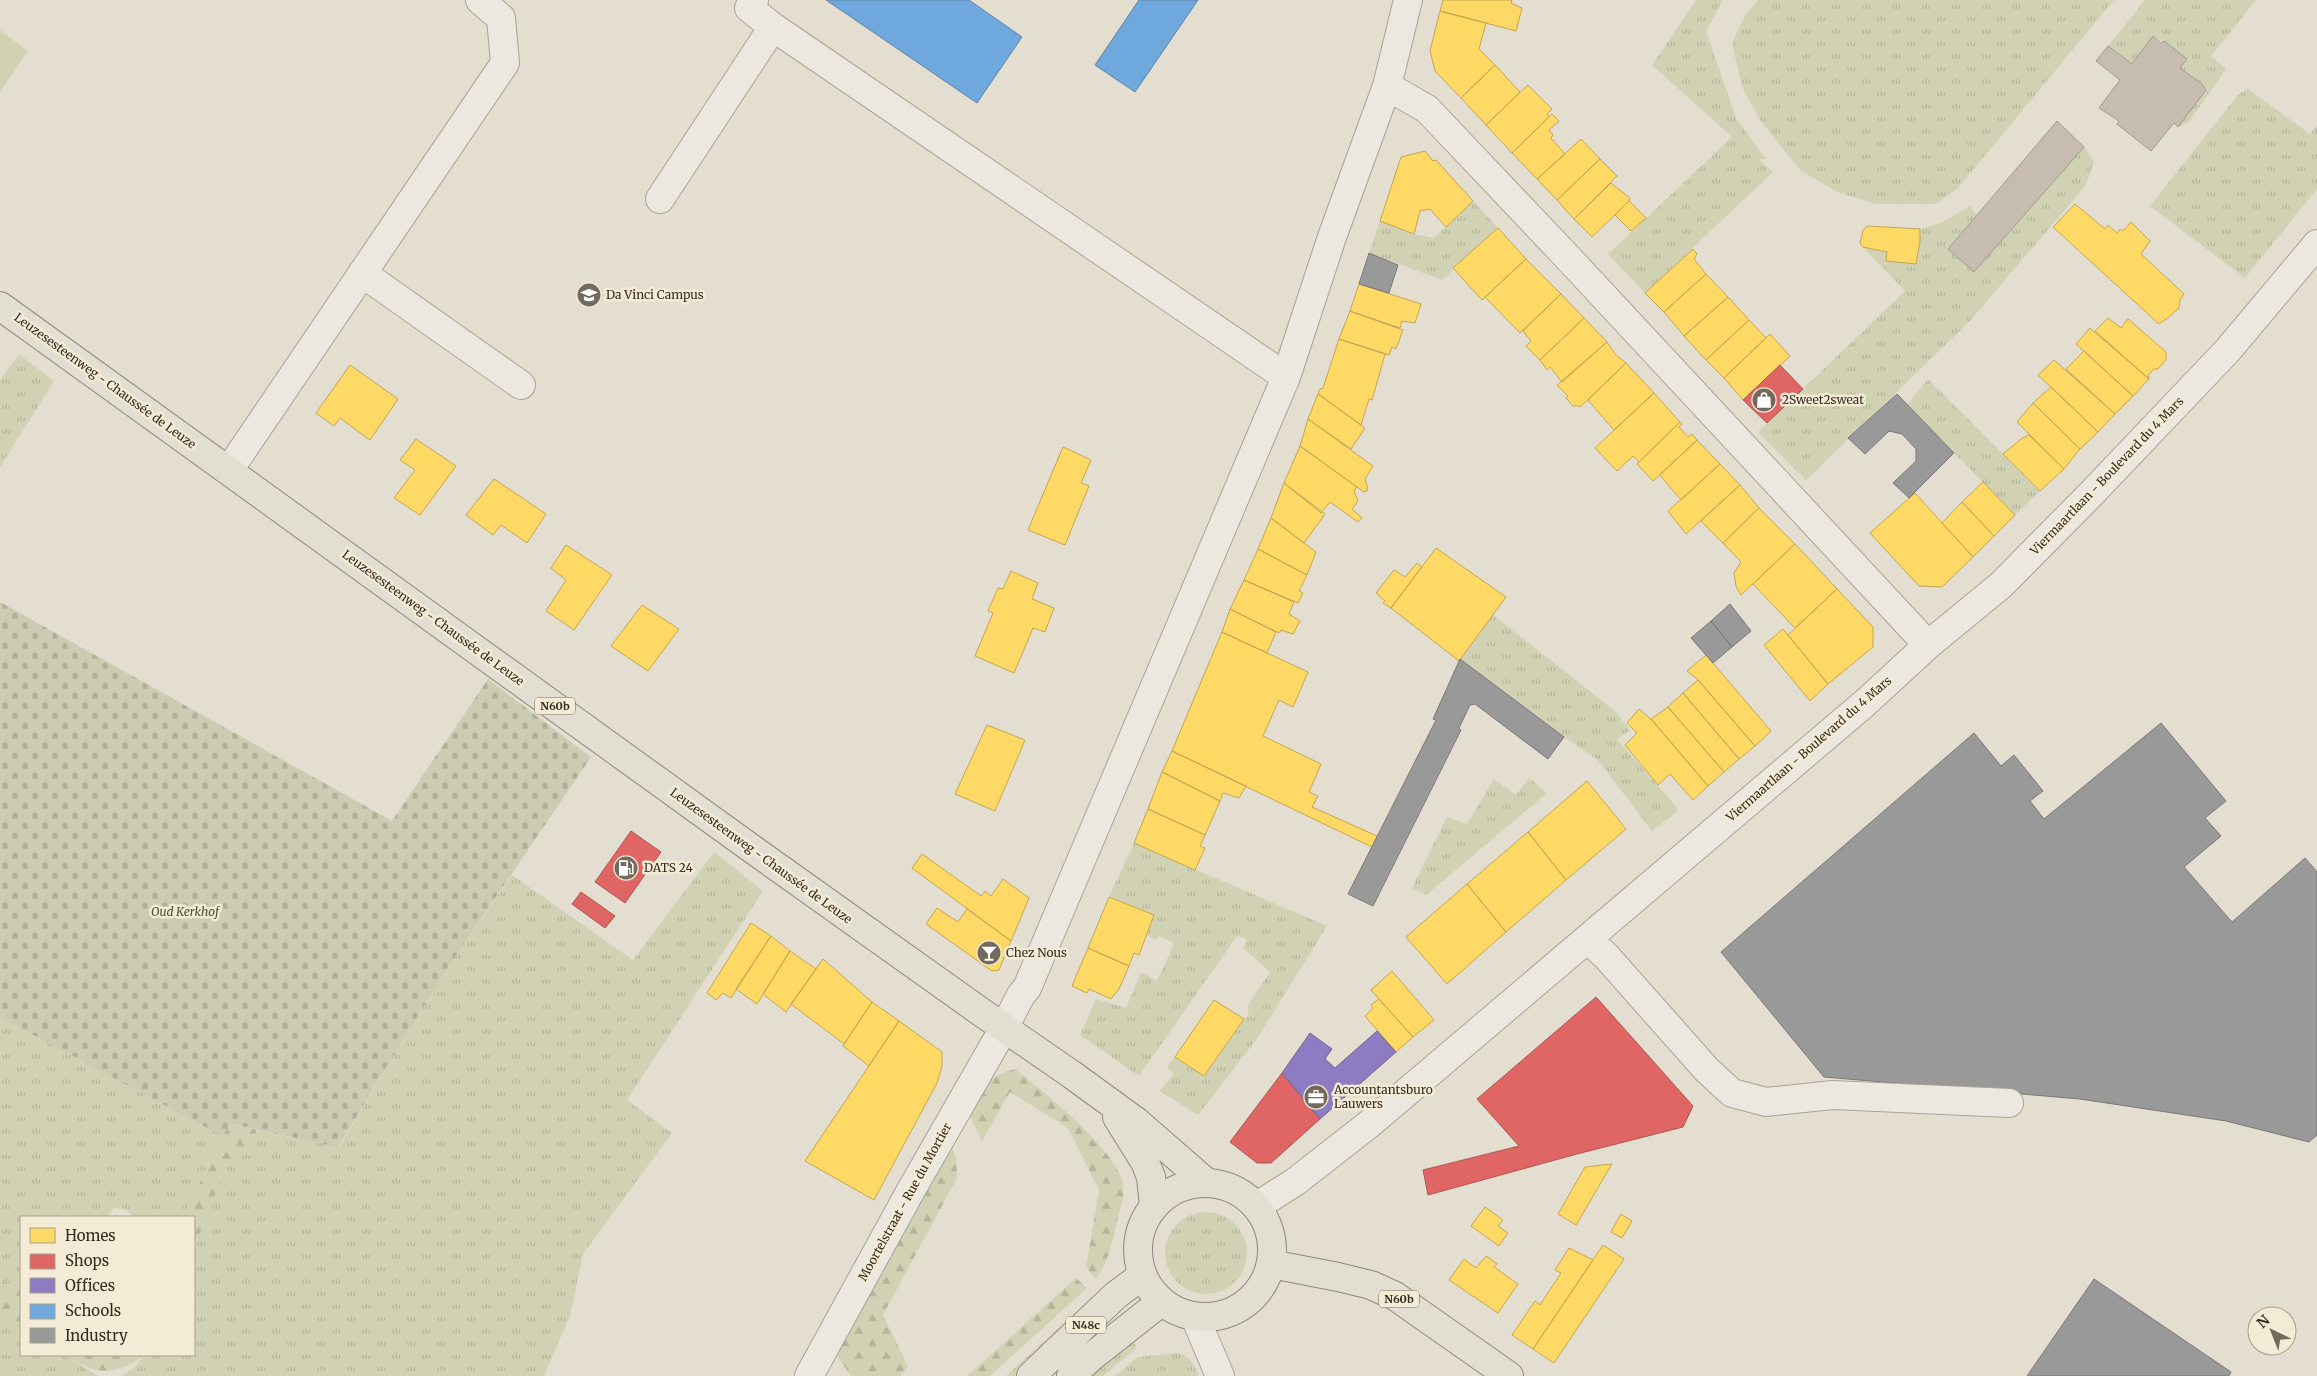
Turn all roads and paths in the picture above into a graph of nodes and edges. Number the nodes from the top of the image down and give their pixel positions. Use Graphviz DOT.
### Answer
graph roads {
  1 [pos="480,0"];
  2 [pos="754,0"];
  3 [pos="1408,0"];
  4 [pos="774,27"];
  5 [pos="1387,86"];
  6 [pos="660,199"];
  7 [pos="2317,244"];
  8 [pos="362,273"];
  9 [pos="0,306"];
  10 [pos="1286,377"];
  11 [pos="521,385"];
  12 [pos="229,470"];
  13 [pos="1928,645"];
  14 [pos="1587,939"];
  15 [pos="1004,1028"];
  16 [pos="2009,1102"];
  17 [pos="1111,1105"];
  18 [pos="1207,1183"];
  19 [pos="1154,1206"];
  20 [pos="1256,1206"];
  21 [pos="1271,1264"];
  22 [pos="1142,1276"];
  23 [pos="1161,1302"];
  24 [pos="1195,1317"];
  25 [pos="809,1376"];
  26 [pos="1031,1376"];
  27 [pos="1071,1376"];
  28 [pos="1220,1376"];
  29 [pos="1509,1376"];
  1 -- 8 [label="street"];
  2 -- 4 [label="street"];
  3 -- 5 [label="street, Moortelstraat - Rue du Mortier"];
  4 -- 6 [label="street"];
  4 -- 10 [label="street"];
  5 -- 10 [label="street, Moortelstraat - Rue du Mortier"];
  5 -- 13 [label="street"];
  7 -- 13 [label="street, Viermaartlaan - Boulevard du 4 Mars"];
  8 -- 11 [label="street"];
  8 -- 12 [label="street"];
  9 -- 12 [label="main road, Leuzesesteenweg - Chaussée de Leuze / N60b"];
  10 -- 15 [label="street, Moortelstraat - Rue du Mortier"];
  12 -- 15 [label="main road, Leuzesesteenweg - Chaussée de Leuze / N60b"];
  13 -- 14 [label="street, Viermaartlaan - Boulevard du 4 Mars"];
  14 -- 16 [label="street"];
  14 -- 20 [label="street, Viermaartlaan - Boulevard du 4 Mars"];
  15 -- 17 [label="main road, Leuzesesteenweg - Chaussée de Leuze / N60b"];
  15 -- 25 [label="street, Moortelstraat - Rue du Mortier"];
  17 -- 18 [label="main road, Leuzesesteenweg - Chaussée de Leuze / N60b"];
  17 -- 19 [label="main road, Leuzesesteenweg - Chaussée de Leuze / N60b"];
  18 -- 19 [label="main road, N60b"];
  18 -- 20 [label="main road, N60b"];
  19 -- 22 [label="main road, N60b"];
  20 -- 21 [label="main road, N60b"];
  21 -- 24 [label="main road, N60b"];
  21 -- 29 [label="main road, N60b"];
  22 -- 23 [label="main road, N60b"];
  22 -- 26 [label="main road, N48c"];
  23 -- 24 [label="main road, N60b"];
  23 -- 27 [label="main road, N48c"];
  24 -- 28 [label="street"];
}
